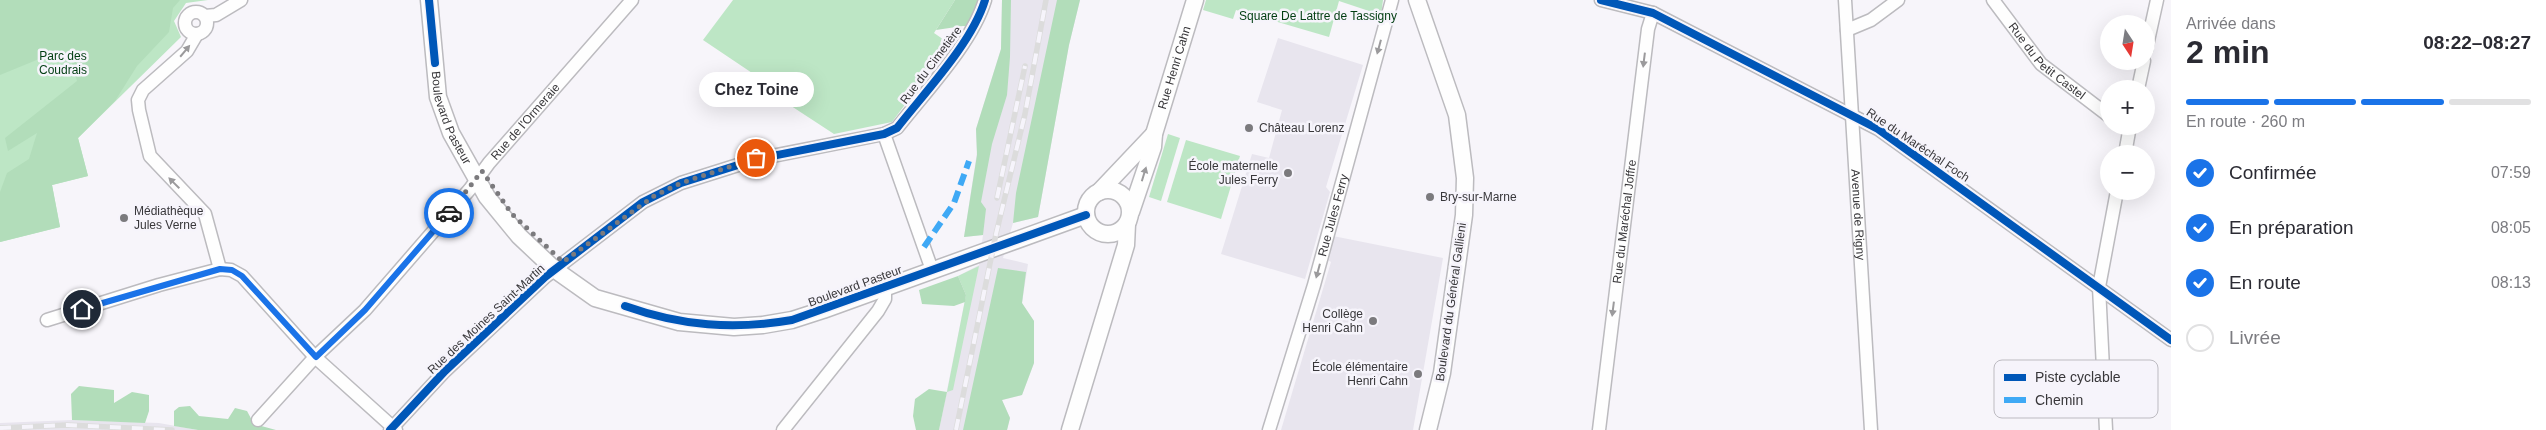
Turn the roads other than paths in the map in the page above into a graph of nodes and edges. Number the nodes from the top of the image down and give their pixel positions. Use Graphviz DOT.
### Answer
graph roads {
  1 [pos="241,0"];
  2 [pos="429,0"];
  3 [pos="632,0"];
  4 [pos="985,0"];
  5 [pos="1194,0"];
  6 [pos="1392,0"];
  7 [pos="1417,0"];
  8 [pos="1601,0"];
  9 [pos="1648,0"];
  10 [pos="1845,0"];
  11 [pos="1898,0"];
  12 [pos="1993,0"];
  13 [pos="2157,0"];
  14 [pos="1654,13"];
  15 [pos="2154,15"];
  16 [pos="205,16"];
  17 [pos="1847,30"];
  18 [pos="197,34"];
  19 [pos="2100,109"];
  20 [pos="1852,114"];
  21 [pos="884,134"];
  22 [pos="1154,134"];
  23 [pos="479,175"];
  24 [pos="1099,192"];
  25 [pos="2115,200"];
  26 [pos="1086,215"];
  27 [pos="1129,218"];
  28 [pos="1106,235"];
  29 [pos="559,266"];
  30 [pos="1118,267"];
  31 [pos="220,269"];
  32 [pos="932,270"];
  33 [pos="885,287"];
  34 [pos="2098,288"];
  35 [pos="47,320"];
  36 [pos="2171,340"];
  37 [pos="316,357"];
  38 [pos="2102,360"];
  39 [pos="258,420"];
  40 [pos="393,429"];
  41 [pos="783,430"];
  42 [pos="1070,430"];
  43 [pos="1269,430"];
  44 [pos="1428,430"];
  45 [pos="1599,430"];
  46 [pos="1872,430"];
  1 -- 16 [label="street"];
  2 -- 23 [label="main road, Boulevard Pasteur"];
  3 -- 23 [label="street, Rue de l'Ormeraie"];
  4 -- 21 [label="street, Rue du Cimetière"];
  5 -- 22 [label="main road, Rue Henri Cahn"];
  6 -- 43 [label="street, Rue Jules Ferry, one-way"];
  7 -- 44 [label="main road, Boulevard du Général Gallieni"];
  8 -- 14 [label="street, Rue du Maréchal Foch"];
  9 -- 14 [label="street"];
  10 -- 17 [label="street, Avenue de Rigny"];
  11 -- 17 [label="street"];
  12 -- 19 [label="street, Rue du Petit Castel"];
  13 -- 15 [label="street"];
  14 -- 20 [label="street, Rue du Maréchal Foch"];
  14 -- 45 [label="street, Rue du Maréchal Joffre, one-way"];
  16 -- 18 [label="street"];
  16 -- 18 [label="street"];
  17 -- 20 [label="street, Avenue de Rigny"];
  31 -- 18 [label="street, one-way"];
  20 -- 34 [label="street, Rue du Maréchal Foch"];
  20 -- 46 [label="street, Avenue de Rigny"];
  21 -- 29 [label="street, Rue des Moines Saint-Martin"];
  21 -- 32 [label="street"];
  22 -- 24 [label="main road"];
  27 -- 22 [label="main road, Rue Henri Cahn, one-way"];
  23 -- 29 [label="main road, Boulevard Pasteur"];
  23 -- 37 [label="street, Rue de l'Ormeraie"];
  24 -- 26 [label="main road"];
  24 -- 27 [label="main road"];
  25 -- 34 [label="street"];
  26 -- 28 [label="main road"];
  26 -- 32 [label="main road, Boulevard Pasteur"];
  27 -- 28 [label="main road"];
  27 -- 30 [label="main road, Rue Henri Cahn"];
  28 -- 30 [label="main road"];
  29 -- 33 [label="main road, Boulevard Pasteur"];
  29 -- 40 [label="street, Rue des Moines Saint-Martin"];
  30 -- 42 [label="main road, Rue Henri Cahn"];
  31 -- 35 [label="street"];
  31 -- 37 [label="street"];
  32 -- 33 [label="main road, Boulevard Pasteur"];
  33 -- 41 [label="street"];
  34 -- 36 [label="street, Rue du Maréchal Foch"];
  34 -- 38 [label="street"];
  37 -- 39 [label="street, Rue de l'Ormeraie"];
  37 -- 40 [label="street"];
}
